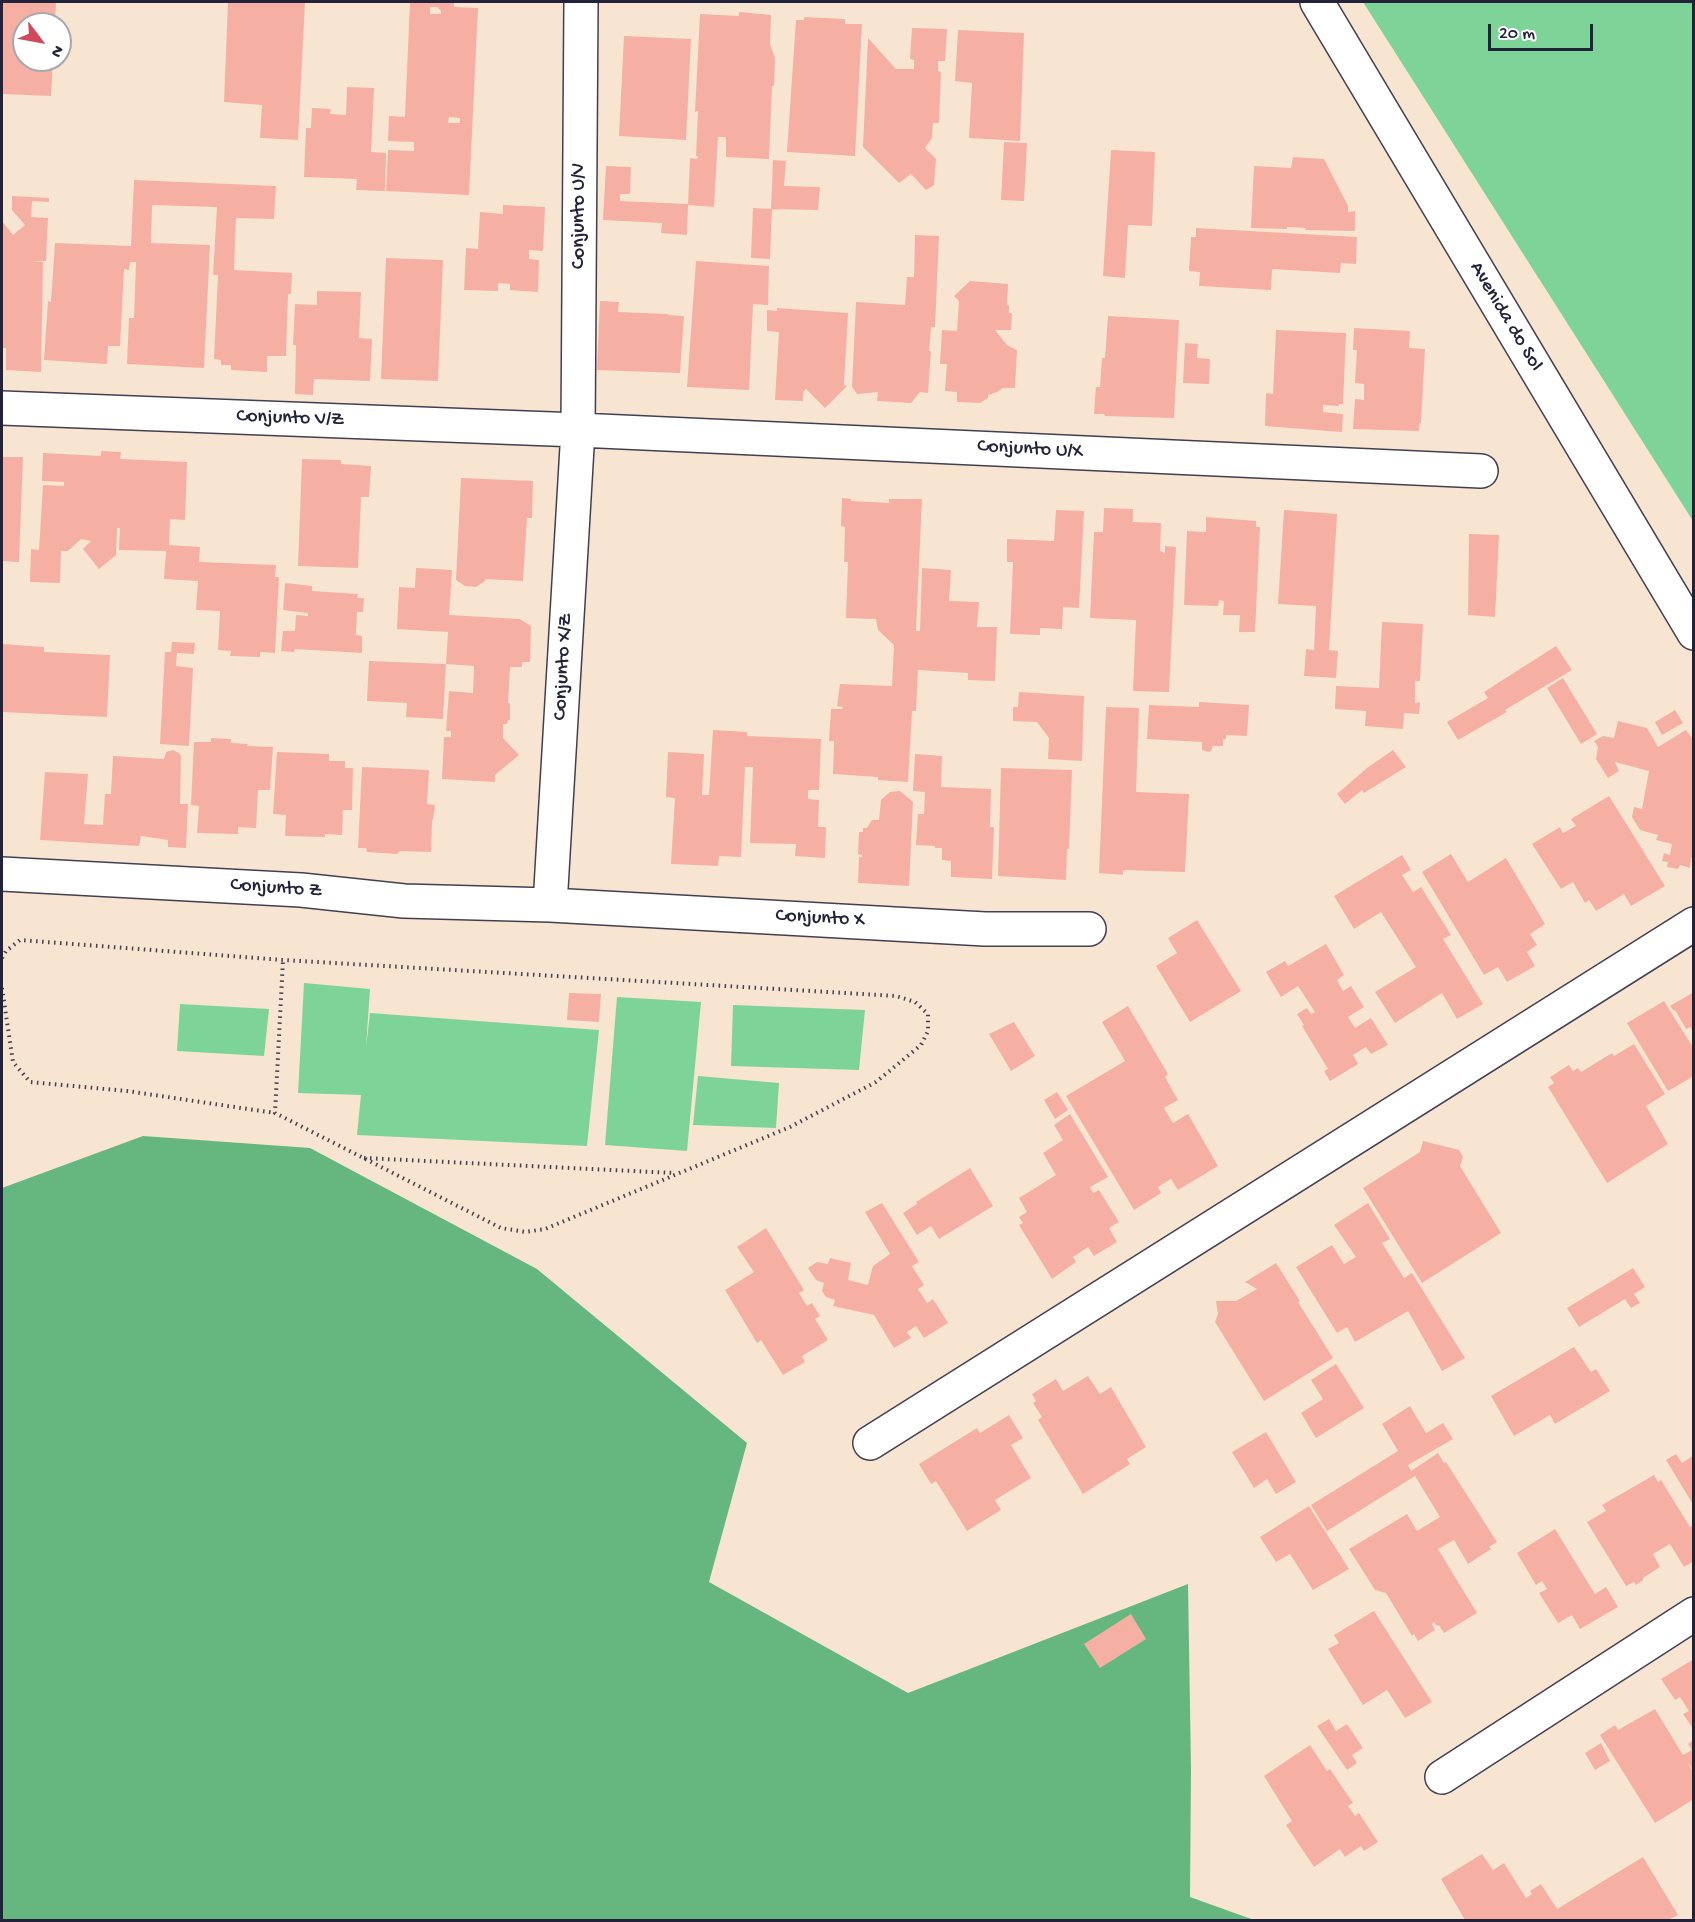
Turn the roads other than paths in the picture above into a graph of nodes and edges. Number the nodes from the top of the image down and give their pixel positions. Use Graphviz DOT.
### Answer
graph roads {
  1 [pos="581,2"];
  2 [pos="1317,2"];
  3 [pos="2,408"];
  4 [pos="578,430"];
  5 [pos="1481,471"];
  6 [pos="1694,633"];
  7 [pos="2,874"];
  8 [pos="550,905"];
  9 [pos="1694,924"];
  10 [pos="1089,929"];
  11 [pos="870,1443"];
  12 [pos="1694,1614"];
  13 [pos="1442,1777"];
  1 -- 4 [label="street, Conjunto U/V"];
  2 -- 6 [label="street, Avenida do Sol"];
  3 -- 4 [label="street, Conjunto V/Z"];
  4 -- 5 [label="street, Conjunto U/X"];
  4 -- 8 [label="street, Conjunto X/Z"];
  7 -- 8 [label="street, Conjunto Z"];
  8 -- 10 [label="street, Conjunto X"];
  9 -- 11 [label="street"];
  12 -- 13 [label="street"];
}
